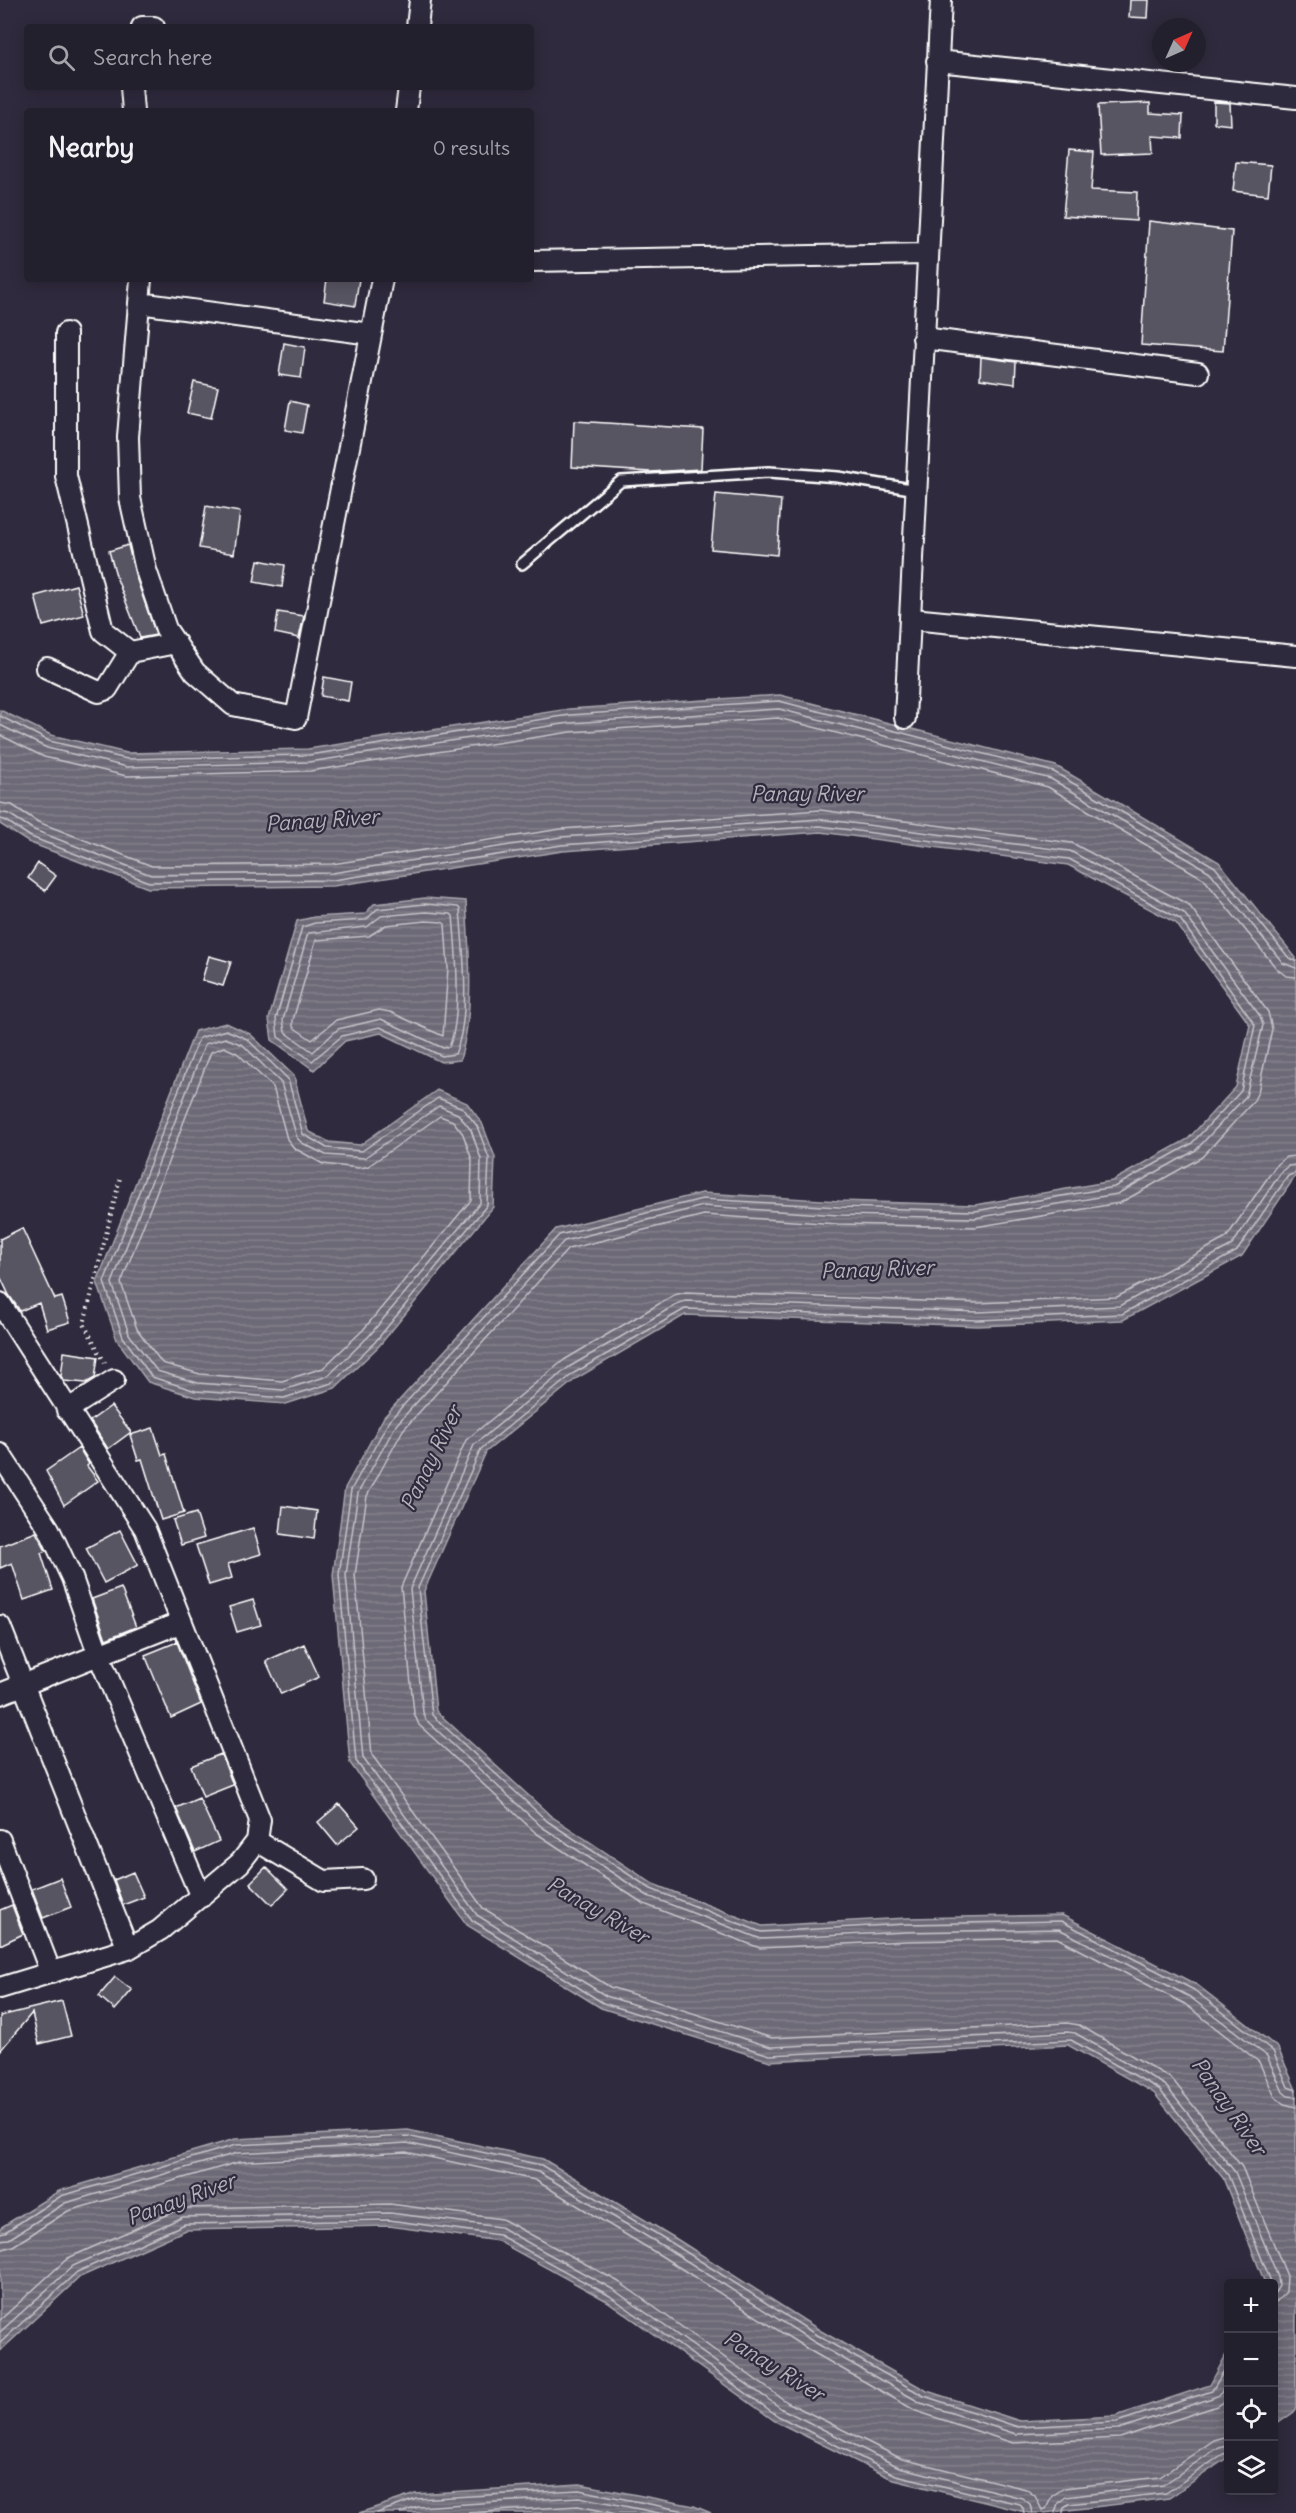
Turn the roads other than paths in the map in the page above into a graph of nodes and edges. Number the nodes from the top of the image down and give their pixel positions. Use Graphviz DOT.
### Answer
graph roads {
  1 [pos="420,0"];
  2 [pos="941,0"];
  3 [pos="417,24"];
  4 [pos="937,61"];
  5 [pos="131,90"];
  6 [pos="409,90"];
  7 [pos="1296,98"];
  8 [pos="133,108"];
  9 [pos="406,108"];
  10 [pos="928,254"];
  11 [pos="534,261"];
  12 [pos="141,282"];
  13 [pos="381,282"];
  14 [pos="139,303"];
  15 [pos="66,333"];
  16 [pos="371,334"];
  17 [pos="923,338"];
  18 [pos="1198,373"];
  19 [pos="917,490"];
  20 [pos="522,564"];
  21 [pos="912,619"];
  22 [pos="176,643"];
  23 [pos="130,652"];
  24 [pos="1296,656"];
  25 [pos="47,668"];
  26 [pos="905,718"];
  27 [pos="0,1304"];
  28 [pos="114,1380"];
  29 [pos="67,1410"];
  30 [pos="0,1454"];
  31 [pos="182,1622"];
  32 [pos="0,1626"];
  33 [pos="99,1656"];
  34 [pos="24,1686"];
  35 [pos="0,1694"];
  36 [pos="0,1840"];
  37 [pos="257,1840"];
  38 [pos="363,1879"];
  39 [pos="201,1897"];
  40 [pos="128,1948"];
  41 [pos="51,1973"];
  42 [pos="0,1988"];
  1 -- 3 [label="street"];
  2 -- 4 [label="street"];
  4 -- 7 [label="street"];
  4 -- 10 [label="street"];
  5 -- 8 [label="street"];
  6 -- 9 [label="street"];
  10 -- 11 [label="street"];
  10 -- 17 [label="street"];
  12 -- 14 [label="street"];
  13 -- 16 [label="street"];
  14 -- 16 [label="street"];
  14 -- 22 [label="street"];
  15 -- 23 [label="street"];
  16 -- 22 [label="street"];
  17 -- 18 [label="street"];
  17 -- 19 [label="street"];
  19 -- 20 [label="lane"];
  19 -- 21 [label="street"];
  21 -- 24 [label="street"];
  21 -- 26 [label="street"];
  22 -- 23 [label="street"];
  23 -- 25 [label="street"];
  27 -- 29 [label="street"];
  28 -- 29 [label="street"];
  29 -- 31 [label="street"];
  30 -- 33 [label="street"];
  31 -- 33 [label="street"];
  31 -- 37 [label="street"];
  32 -- 34 [label="street"];
  33 -- 34 [label="street"];
  33 -- 39 [label="street"];
  34 -- 35 [label="street"];
  34 -- 40 [label="street"];
  36 -- 41 [label="street"];
  37 -- 38 [label="street"];
  37 -- 39 [label="street"];
  39 -- 40 [label="street"];
  40 -- 41 [label="street"];
  41 -- 42 [label="street"];
}
